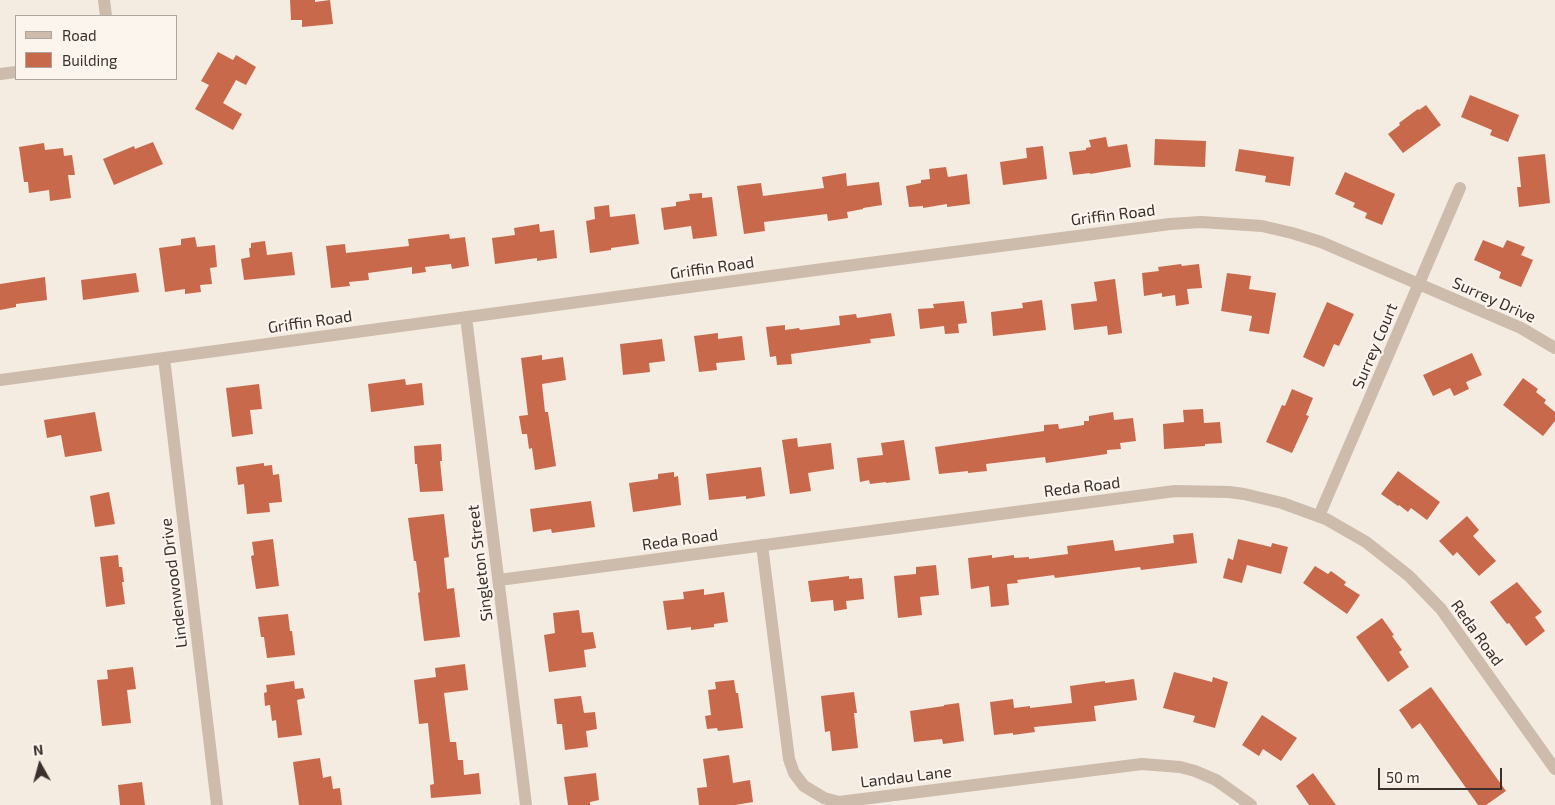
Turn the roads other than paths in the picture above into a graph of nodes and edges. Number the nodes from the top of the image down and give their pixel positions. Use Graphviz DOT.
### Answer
graph roads {
  1 [pos="104,0"];
  2 [pos="106,15"];
  3 [pos="15,72"];
  4 [pos="0,74"];
  5 [pos="1460,188"];
  6 [pos="1419,284"];
  7 [pos="466,317"];
  8 [pos="1555,348"];
  9 [pos="164,358"];
  10 [pos="0,380"];
  11 [pos="1319,516"];
  12 [pos="762,545"];
  13 [pos="499,580"];
  14 [pos="1555,769"];
  15 [pos="217,805"];
  16 [pos="526,805"];
  17 [pos="1251,805"];
  1 -- 2 [label="street"];
  3 -- 4 [label="street"];
  5 -- 6 [label="street, Surrey Court"];
  6 -- 7 [label="street, Griffin Road"];
  6 -- 8 [label="street, Surrey Drive"];
  6 -- 11 [label="street, Surrey Court"];
  7 -- 9 [label="street, Griffin Road"];
  7 -- 13 [label="street, Singleton Street"];
  9 -- 10 [label="street, Griffin Road"];
  9 -- 15 [label="street, Lindenwood Drive"];
  11 -- 12 [label="street, Reda Road"];
  11 -- 14 [label="street, Reda Road"];
  12 -- 13 [label="street, Reda Road"];
  12 -- 17 [label="street, Landau Lane"];
  13 -- 16 [label="street, Singleton Street"];
}
